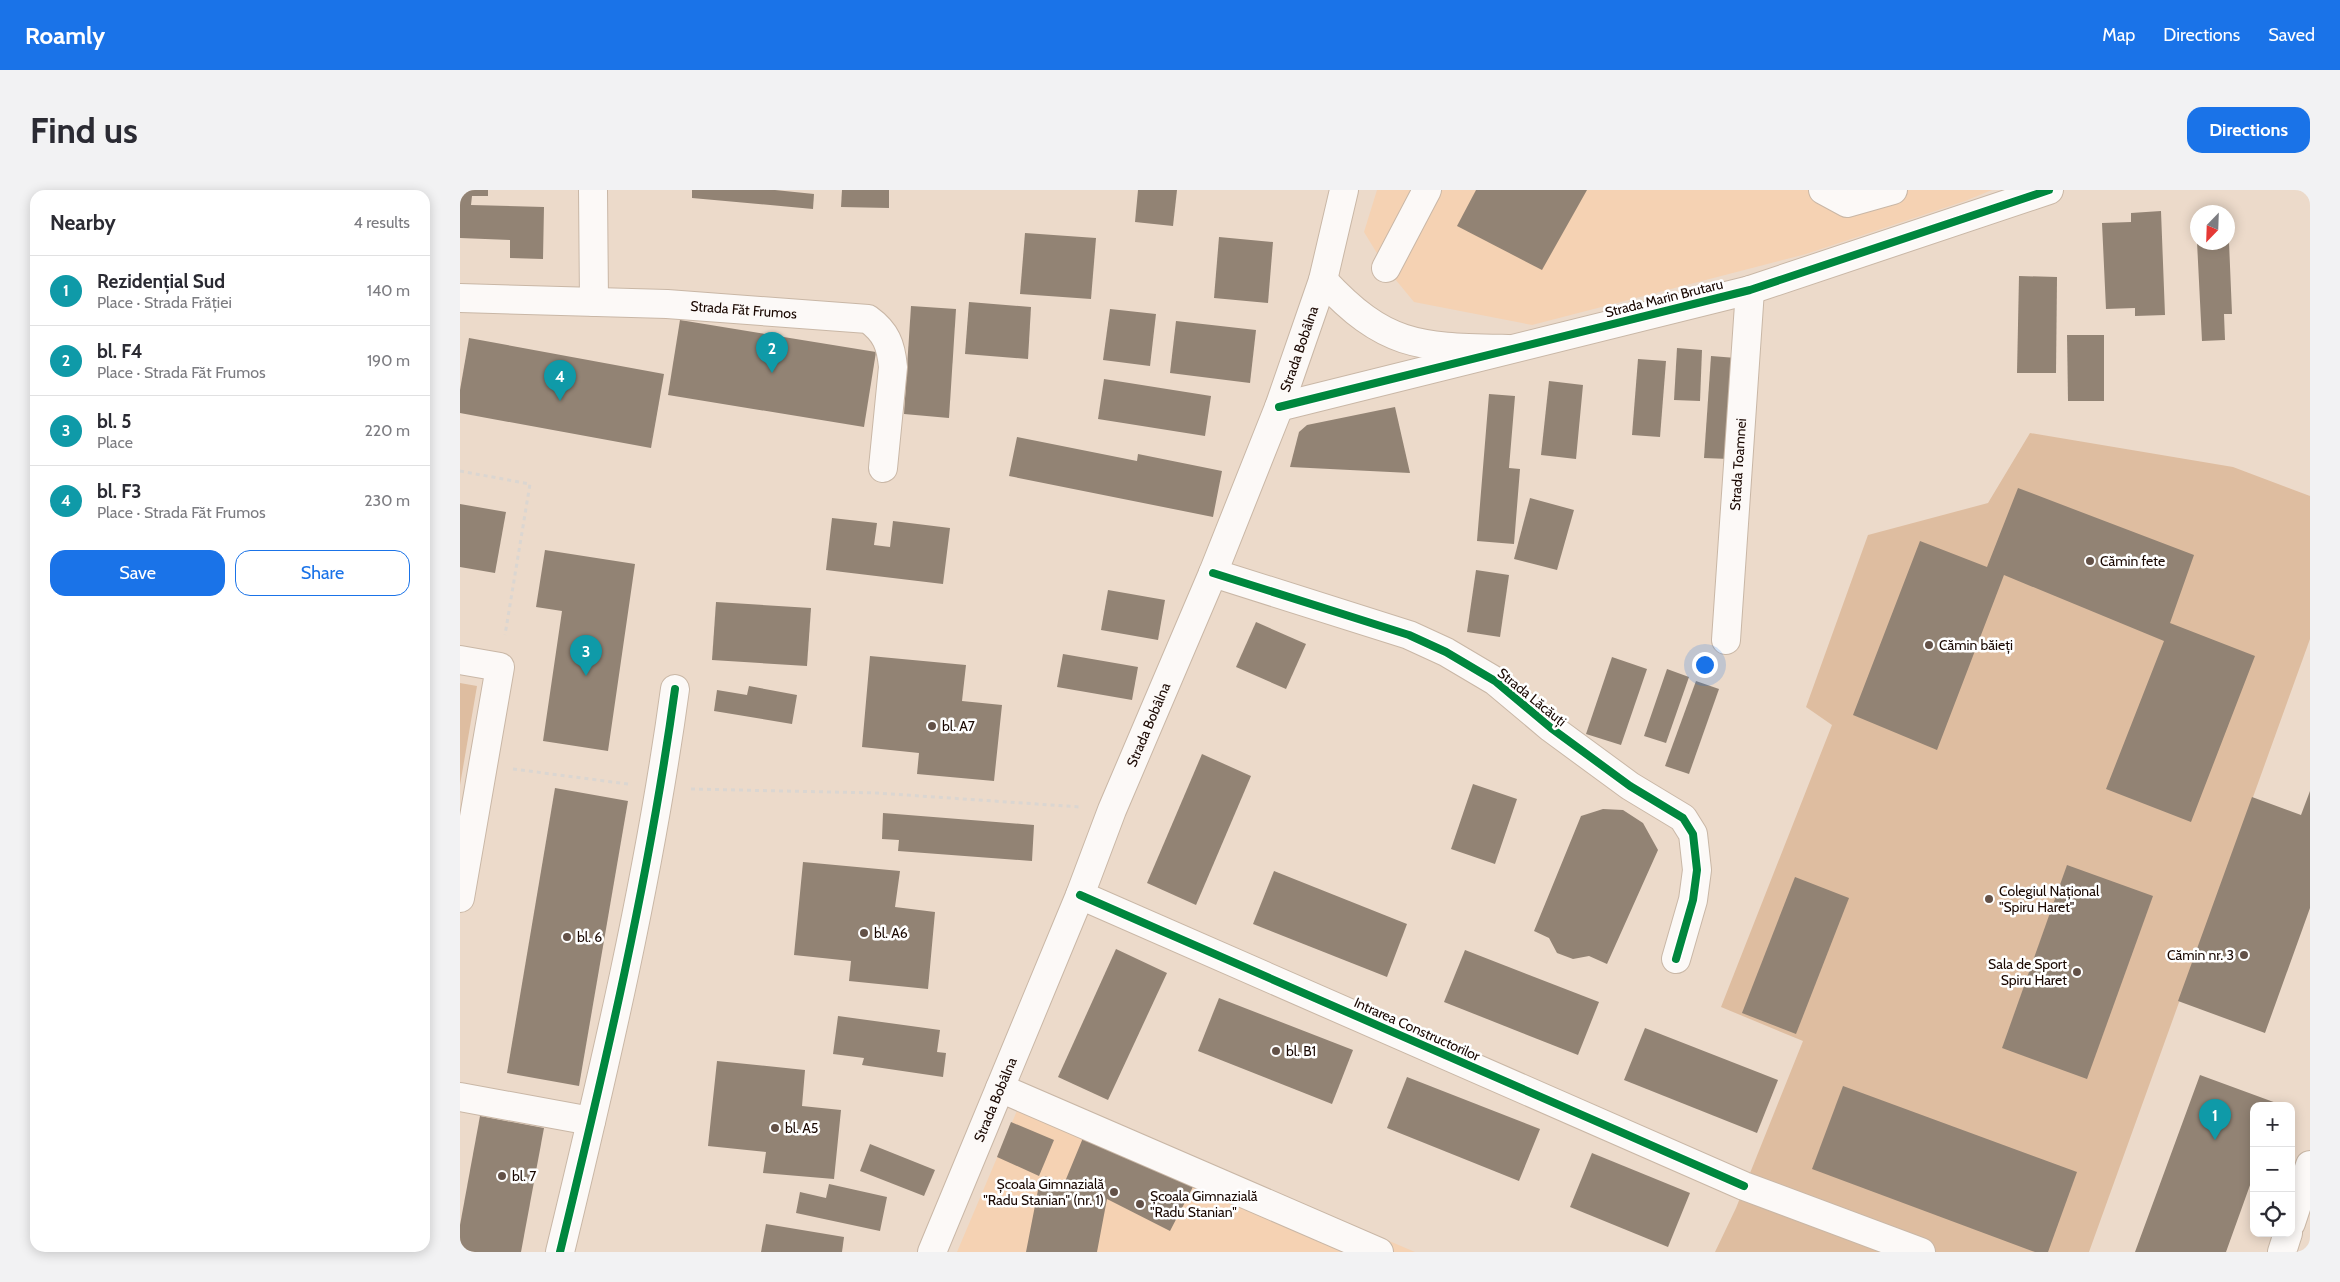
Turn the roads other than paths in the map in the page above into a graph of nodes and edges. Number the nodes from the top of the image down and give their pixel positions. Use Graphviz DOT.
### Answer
graph roads {
  1 [pos="593,190"];
  2 [pos="1344,190"];
  3 [pos="1427,190"];
  4 [pos="1823,190"];
  5 [pos="1893,190"];
  6 [pos="2049,190"];
  7 [pos="1386,268"];
  8 [pos="1322,280"];
  9 [pos="1750,290"];
  10 [pos="460,298"];
  11 [pos="594,302"];
  12 [pos="1508,349"];
  13 [pos="1280,408"];
  14 [pos="883,468"];
  15 [pos="1213,573"];
  16 [pos="1726,640"];
  17 [pos="460,660"];
  18 [pos="675,689"];
  19 [pos="1080,895"];
  20 [pos="460,898"];
  21 [pos="1676,959"];
  22 [pos="1000,1088"];
  23 [pos="460,1097"];
  24 [pos="592,1121"];
  25 [pos="2310,1165"];
  26 [pos="2295,1211"];
  27 [pos="2287,1237"];
  28 [pos="560,1252"];
  29 [pos="932,1252"];
  30 [pos="1379,1252"];
  31 [pos="1921,1252"];
  32 [pos="2282,1252"];
  1 -- 11 [label="street"];
  2 -- 8 [label="street, Strada Bobâlna"];
  3 -- 7 [label="street"];
  4 -- 5 [label="street"];
  6 -- 9 [label="street, Strada Marin Brutaru"];
  8 -- 12 [label="street"];
  8 -- 13 [label="street, Strada Bobâlna"];
  9 -- 12 [label="street, Strada Marin Brutaru"];
  9 -- 16 [label="street, Strada Toamnei"];
  10 -- 11 [label="street, Strada Făt Frumos"];
  11 -- 14 [label="street, Strada Făt Frumos"];
  12 -- 13 [label="street, Strada Marin Brutaru"];
  13 -- 15 [label="street, Strada Bobâlna"];
  15 -- 19 [label="street, Strada Bobâlna"];
  15 -- 21 [label="street, Strada Lăcăuți"];
  17 -- 20 [label="street"];
  18 -- 24 [label="street"];
  19 -- 22 [label="street, Strada Bobâlna"];
  19 -- 31 [label="street, Intrarea Constructorilor"];
  22 -- 29 [label="street, Strada Bobâlna"];
  22 -- 30 [label="street"];
  23 -- 24 [label="street"];
  24 -- 28 [label="street"];
  25 -- 26 [label="street"];
  27 -- 32 [label="street"];
}
